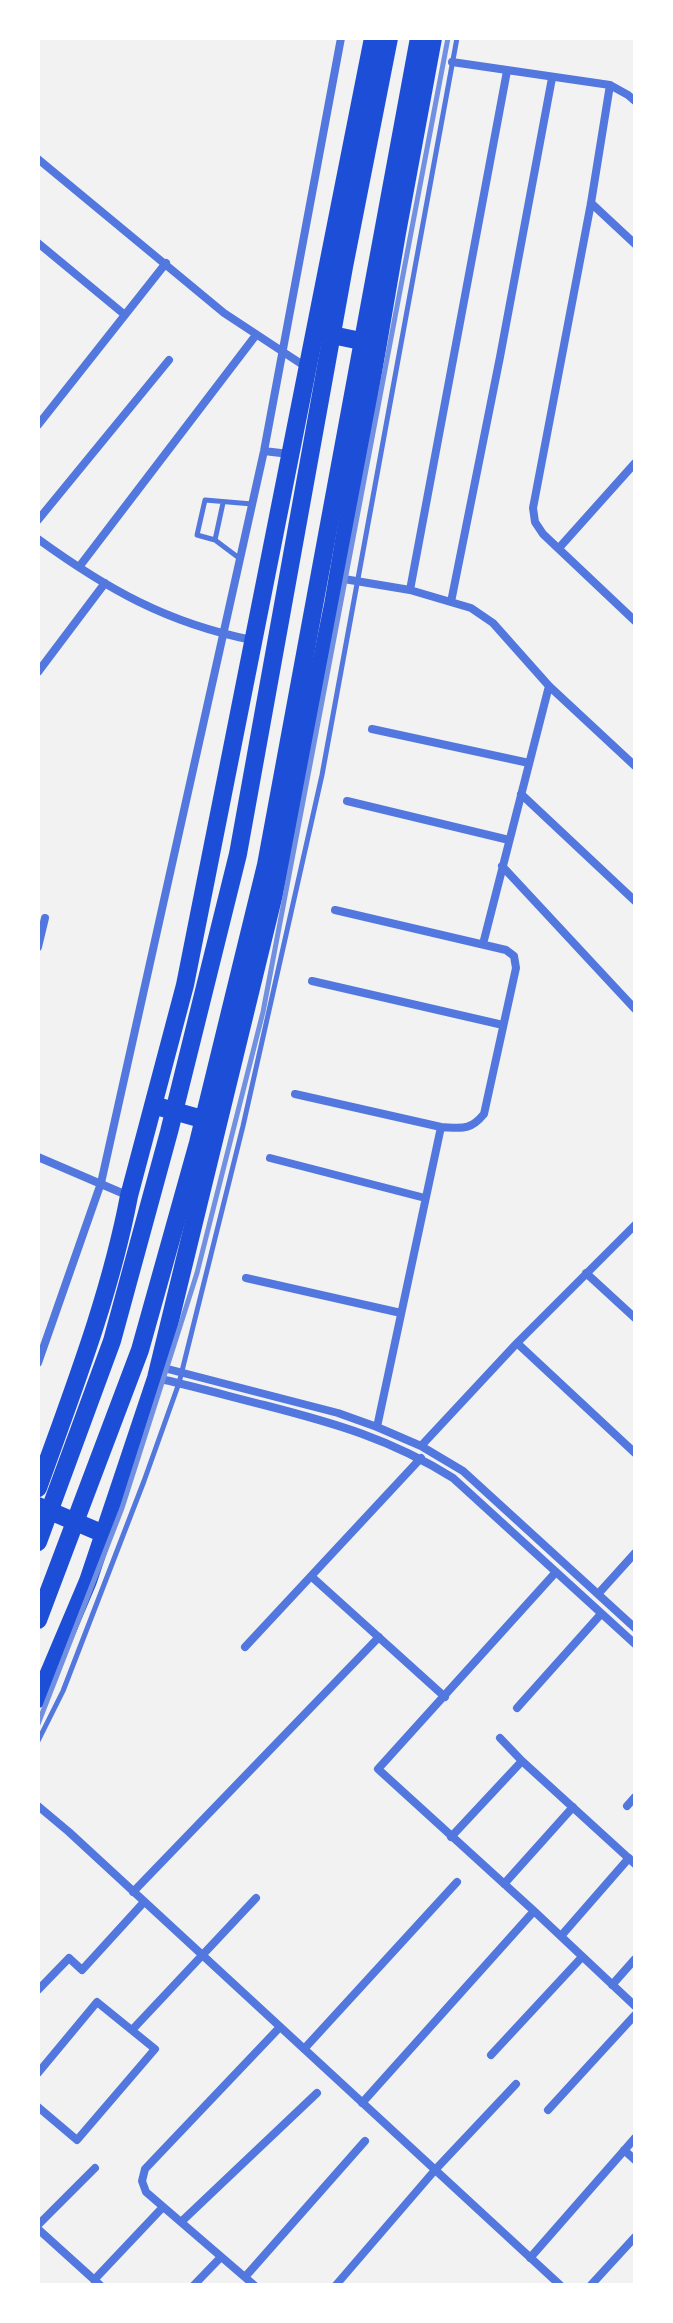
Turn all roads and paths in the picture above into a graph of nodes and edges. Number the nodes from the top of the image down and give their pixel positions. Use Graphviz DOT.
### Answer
graph roads {
  1 [pos="341,38"];
  2 [pos="419,38"];
  3 [pos="433,38"];
  4 [pos="457,38"];
  5 [pos="374,39"];
  6 [pos="452,62"];
  7 [pos="507,71"];
  8 [pos="552,78"];
  9 [pos="610,85"];
  10 [pos="635,101"];
  11 [pos="38,159"];
  12 [pos="591,203"];
  13 [pos="635,244"];
  14 [pos="40,247"];
  15 [pos="166,263"];
  16 [pos="125,315"];
  17 [pos="314,331"];
  18 [pos="256,335"];
  19 [pos="378,345"];
  20 [pos="283,353"];
  21 [pos="169,360"];
  22 [pos="307,368"];
  23 [pos="38,425"];
  24 [pos="264,451"];
  25 [pos="290,454"];
  26 [pos="635,463"];
  27 [pos="223,503"];
  28 [pos="252,504"];
  29 [pos="38,520"];
  30 [pos="38,539"];
  31 [pos="215,540"];
  32 [pos="559,548"];
  33 [pos="240,559"];
  34 [pos="79,567"];
  35 [pos="338,578"];
  36 [pos="358,581"];
  37 [pos="105,583"];
  38 [pos="410,590"];
  39 [pos="451,602"];
  40 [pos="633,616"];
  41 [pos="223,634"];
  42 [pos="253,640"];
  43 [pos="38,672"];
  44 [pos="549,686"];
  45 [pos="372,729"];
  46 [pos="529,763"];
  47 [pos="635,765"];
  48 [pos="521,794"];
  49 [pos="347,801"];
  50 [pos="509,840"];
  51 [pos="502,866"];
  52 [pos="635,901"];
  53 [pos="335,910"];
  54 [pos="45,918"];
  55 [pos="483,944"];
  56 [pos="38,947"];
  57 [pos="312,981"];
  58 [pos="635,1009"];
  59 [pos="503,1025"];
  60 [pos="295,1094"];
  61 [pos="154,1105"];
  62 [pos="219,1124"];
  63 [pos="441,1127"];
  64 [pos="38,1157"];
  65 [pos="270,1158"];
  66 [pos="101,1183"];
  67 [pos="129,1196"];
  68 [pos="425,1198"];
  69 [pos="635,1225"];
  70 [pos="586,1273"];
  71 [pos="246,1278"];
  72 [pos="401,1313"];
  73 [pos="635,1318"];
  74 [pos="517,1343"];
  75 [pos="38,1363"];
  76 [pos="158,1372"];
  77 [pos="180,1378"];
  78 [pos="377,1427"];
  79 [pos="421,1446"];
  80 [pos="635,1453"];
  81 [pos="421,1458"];
  82 [pos="38,1488"];
  83 [pos="38,1506"];
  84 [pos="104,1534"];
  85 [pos="38,1542"];
  86 [pos="635,1553"];
  87 [pos="556,1572"];
  88 [pos="312,1577"];
  89 [pos="598,1594"];
  90 [pos="601,1614"];
  91 [pos="38,1620"];
  92 [pos="635,1628"];
  93 [pos="379,1637"];
  94 [pos="635,1644"];
  95 [pos="245,1647"];
  96 [pos="445,1697"];
  97 [pos="38,1699"];
  98 [pos="517,1708"];
  99 [pos="500,1738"];
  100 [pos="38,1741"];
  101 [pos="522,1761"];
  102 [pos="635,1797"];
  103 [pos="38,1806"];
  104 [pos="627,1806"];
  105 [pos="573,1807"];
  106 [pos="451,1837"];
  107 [pos="632,1861"];
  108 [pos="457,1882"];
  109 [pos="504,1884"];
  110 [pos="133,1892"];
  111 [pos="256,1898"];
  112 [pos="144,1902"];
  113 [pos="534,1911"];
  114 [pos="561,1936"];
  115 [pos="202,1955"];
  116 [pos="582,1957"];
  117 [pos="635,1959"];
  118 [pos="612,1985"];
  119 [pos="38,1990"];
  120 [pos="635,2006"];
  121 [pos="635,2015"];
  122 [pos="280,2027"];
  123 [pos="132,2030"];
  124 [pos="304,2049"];
  125 [pos="491,2055"];
  126 [pos="38,2073"];
  127 [pos="516,2084"];
  128 [pos="317,2093"];
  129 [pos="362,2103"];
  130 [pos="548,2110"];
  131 [pos="40,2113"];
  132 [pos="635,2138"];
  133 [pos="365,2141"];
  134 [pos="624,2150"];
  135 [pos="635,2160"];
  136 [pos="95,2168"];
  137 [pos="435,2170"];
  138 [pos="163,2207"];
  139 [pos="181,2222"];
  140 [pos="38,2227"];
  141 [pos="635,2237"];
  142 [pos="221,2257"];
  143 [pos="530,2258"];
  144 [pos="245,2277"];
  145 [pos="97,2282"];
  146 [pos="194,2285"];
  147 [pos="254,2285"];
  148 [pos="336,2285"];
  149 [pos="560,2285"];
  150 [pos="591,2285"];
  1 -- 20 [label="street"];
  2 -- 91 [label="main road"];
  3 -- 19 [label="main road"];
  4 -- 6 [label="lane"];
  5 -- 17 [label="main road"];
  5 -- 85 [label="main road"];
  6 -- 7 [label="street"];
  6 -- 36 [label="lane"];
  7 -- 8 [label="street"];
  7 -- 38 [label="street"];
  8 -- 9 [label="street"];
  8 -- 39 [label="street"];
  9 -- 10 [label="street"];
  9 -- 12 [label="street"];
  11 -- 15 [label="street"];
  12 -- 13 [label="street"];
  12 -- 32 [label="street"];
  14 -- 16 [label="street"];
  15 -- 16 [label="street"];
  15 -- 18 [label="street"];
  16 -- 23 [label="street"];
  17 -- 19 [label="main road"];
  17 -- 22 [label="main road"];
  18 -- 20 [label="street"];
  18 -- 34 [label="street"];
  19 -- 35 [label="main road"];
  20 -- 22 [label="street"];
  20 -- 24 [label="street"];
  21 -- 29 [label="street"];
  22 -- 25 [label="main road"];
  24 -- 25 [label="street"];
  24 -- 28 [label="street"];
  25 -- 42 [label="main road"];
  26 -- 32 [label="street"];
  27 -- 28 [label="lane"];
  27 -- 31 [label="lane"];
  27 -- 31 [label="lane"];
  28 -- 33 [label="street"];
  30 -- 34 [label="street"];
  31 -- 33 [label="lane"];
  32 -- 40 [label="street"];
  33 -- 41 [label="street"];
  34 -- 37 [label="street"];
  35 -- 36 [label="street"];
  35 -- 62 [label="main road"];
  36 -- 38 [label="street"];
  36 -- 77 [label="lane"];
  37 -- 41 [label="street"];
  37 -- 43 [label="street"];
  38 -- 39 [label="street"];
  39 -- 44 [label="street"];
  41 -- 42 [label="street"];
  41 -- 66 [label="street"];
  42 -- 61 [label="main road"];
  44 -- 46 [label="street"];
  44 -- 47 [label="street"];
  45 -- 46 [label="street"];
  46 -- 48 [label="street"];
  48 -- 50 [label="street"];
  48 -- 52 [label="street"];
  49 -- 50 [label="street"];
  50 -- 51 [label="street"];
  51 -- 55 [label="street"];
  51 -- 58 [label="street"];
  53 -- 55 [label="street"];
  54 -- 56 [label="street"];
  55 -- 59 [label="street"];
  57 -- 59 [label="street"];
  59 -- 63 [label="street"];
  60 -- 63 [label="street"];
  61 -- 62 [label="main road"];
  61 -- 67 [label="main road"];
  62 -- 76 [label="main road"];
  63 -- 68 [label="street"];
  64 -- 66 [label="street"];
  65 -- 68 [label="street"];
  66 -- 67 [label="street"];
  66 -- 75 [label="street"];
  67 -- 82 [label="main road"];
  68 -- 72 [label="street"];
  69 -- 70 [label="street"];
  70 -- 73 [label="street"];
  70 -- 74 [label="street"];
  71 -- 72 [label="street"];
  72 -- 78 [label="street"];
  74 -- 79 [label="street"];
  74 -- 80 [label="street"];
  76 -- 77 [label="street"];
  76 -- 84 [label="main road"];
  77 -- 78 [label="street"];
  77 -- 81 [label="street"];
  77 -- 100 [label="lane"];
  78 -- 79 [label="street"];
  79 -- 89 [label="street"];
  81 -- 87 [label="street"];
  81 -- 88 [label="street"];
  83 -- 84 [label="main road"];
  84 -- 97 [label="main road"];
  86 -- 89 [label="street"];
  87 -- 90 [label="street"];
  87 -- 96 [label="street"];
  88 -- 93 [label="street"];
  88 -- 95 [label="street"];
  89 -- 92 [label="street"];
  90 -- 94 [label="street"];
  90 -- 98 [label="street"];
  93 -- 96 [label="street"];
  93 -- 110 [label="street"];
  96 -- 106 [label="street"];
  99 -- 101 [label="street"];
  101 -- 105 [label="street"];
  101 -- 106 [label="street"];
  102 -- 104 [label="street"];
  103 -- 110 [label="street"];
  105 -- 107 [label="street"];
  105 -- 109 [label="street"];
  106 -- 109 [label="street"];
  107 -- 114 [label="street"];
  108 -- 124 [label="street"];
  109 -- 113 [label="street"];
  110 -- 112 [label="street"];
  111 -- 115 [label="street"];
  112 -- 115 [label="street"];
  112 -- 119 [label="street"];
  113 -- 114 [label="street"];
  113 -- 129 [label="street"];
  114 -- 116 [label="street"];
  115 -- 122 [label="street"];
  115 -- 123 [label="street"];
  116 -- 118 [label="street"];
  116 -- 125 [label="street"];
  117 -- 118 [label="street"];
  118 -- 120 [label="street"];
  121 -- 130 [label="street"];
  122 -- 124 [label="street"];
  122 -- 138 [label="street"];
  123 -- 126 [label="street"];
  123 -- 131 [label="street"];
  124 -- 129 [label="street"];
  127 -- 137 [label="street"];
  128 -- 139 [label="street"];
  129 -- 137 [label="street"];
  132 -- 134 [label="street"];
  133 -- 144 [label="street"];
  134 -- 135 [label="street"];
  134 -- 143 [label="street"];
  136 -- 140 [label="street"];
  137 -- 143 [label="street"];
  137 -- 148 [label="street"];
  138 -- 139 [label="street"];
  138 -- 145 [label="street"];
  139 -- 142 [label="street"];
  140 -- 145 [label="street"];
  141 -- 150 [label="street"];
  142 -- 144 [label="street"];
  142 -- 146 [label="street"];
  143 -- 149 [label="street"];
  144 -- 147 [label="street"];
}
